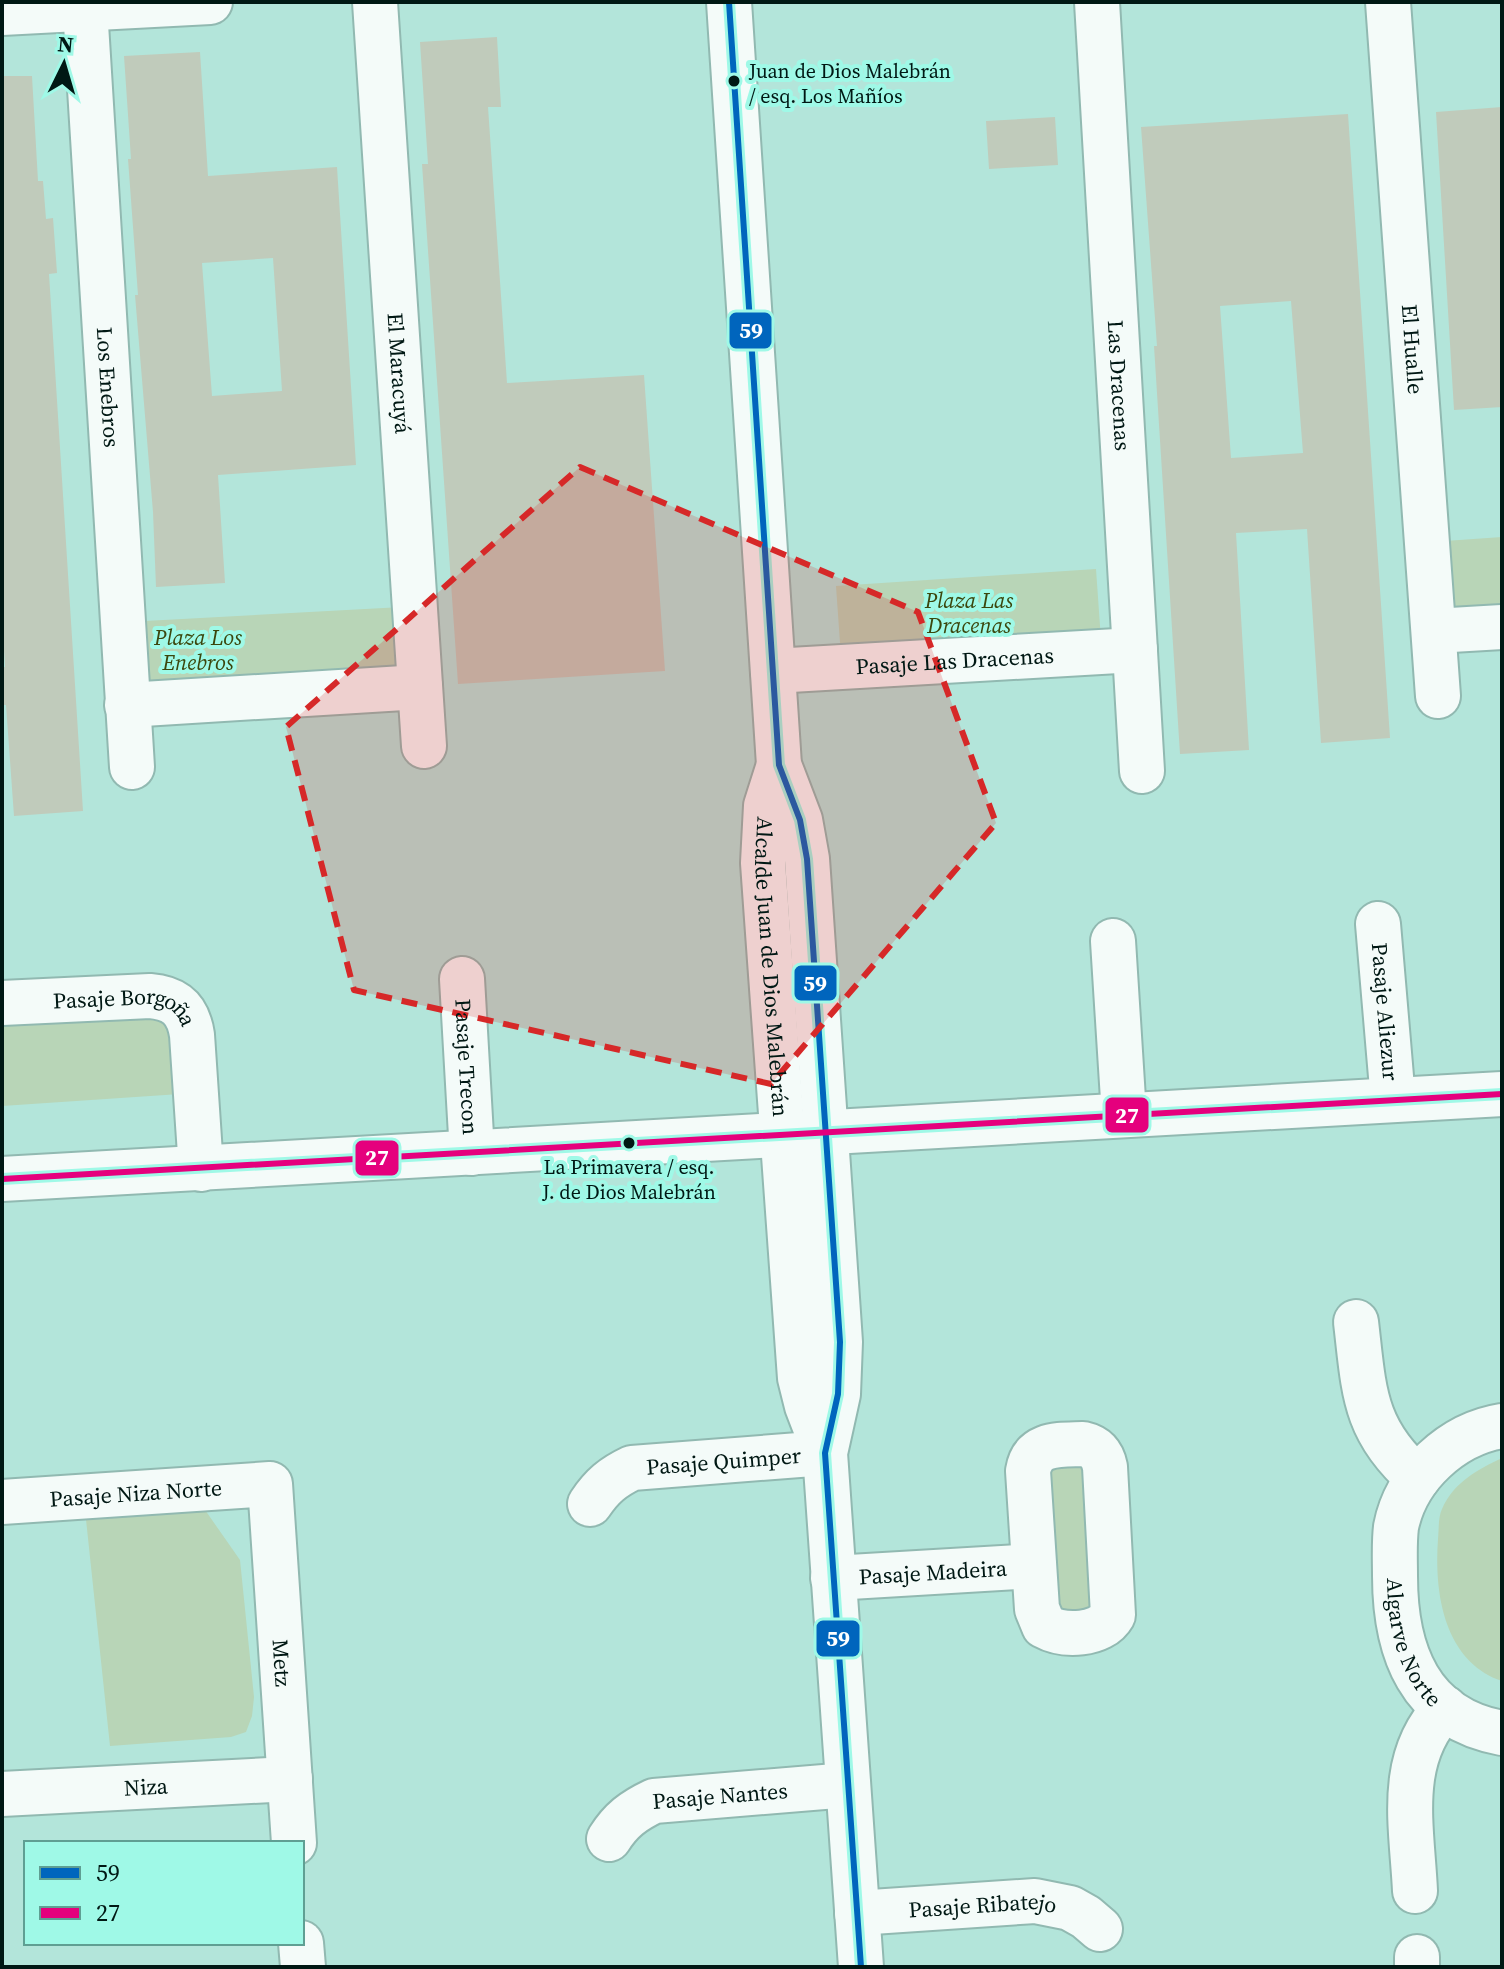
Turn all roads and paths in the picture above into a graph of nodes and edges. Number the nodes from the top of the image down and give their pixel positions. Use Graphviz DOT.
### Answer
graph roads {
  1 [pos="210,2"];
  2 [pos="375,2"];
  3 [pos="729,2"];
  4 [pos="1097,2"];
  5 [pos="1388,2"];
  6 [pos="85,8"];
  7 [pos="2,13"];
  8 [pos="1502,627"];
  9 [pos="1434,631"];
  10 [pos="1135,650"];
  11 [pos="773,671"];
  12 [pos="420,687"];
  13 [pos="1438,696"];
  14 [pos="127,705"];
  15 [pos="424,746"];
  16 [pos="779,765"];
  17 [pos="132,767"];
  18 [pos="1142,771"];
  19 [pos="1378,924"];
  20 [pos="1113,941"];
  21 [pos="462,979"];
  22 [pos="2,1003"];
  23 [pos="1502,1094"];
  24 [pos="1393,1100"];
  25 [pos="1124,1115"];
  26 [pos="825,1133"];
  27 [pos="782,1135"];
  28 [pos="472,1153"];
  29 [pos="201,1169"];
  30 [pos="2,1179"];
  31 [pos="1356,1322"];
  32 [pos="1502,1426"];
  33 [pos="825,1453"];
  34 [pos="1418,1478"];
  35 [pos="270,1484"];
  36 [pos="2,1502"];
  37 [pos="590,1504"];
  38 [pos="1034,1566"];
  39 [pos="833,1578"];
  40 [pos="1445,1708"];
  41 [pos="1502,1733"];
  42 [pos="290,1779"];
  43 [pos="848,1785"];
  44 [pos="2,1794"];
  45 [pos="609,1839"];
  46 [pos="294,1841"];
  47 [pos="1415,1891"];
  48 [pos="857,1913"];
  49 [pos="1100,1929"];
  50 [pos="301,1945"];
  51 [pos="303,1967"];
  52 [pos="861,1967"];
  1 -- 6 [label="street"];
  2 -- 12 [label="street, El Maracuyá"];
  3 -- 11 [label="street, Alcalde Juan de Dios Malebrán"];
  4 -- 10 [label="street, Las Dracenas"];
  5 -- 9 [label="street, El Hualle"];
  6 -- 7 [label="street"];
  6 -- 14 [label="street, Los Enebros"];
  8 -- 9 [label="street"];
  9 -- 13 [label="street, El Hualle"];
  10 -- 11 [label="street, Pasaje Las Dracenas"];
  10 -- 18 [label="street, Las Dracenas"];
  11 -- 16 [label="street, Alcalde Juan de Dios Malebrán"];
  12 -- 14 [label="street"];
  12 -- 15 [label="street, El Maracuyá"];
  14 -- 17 [label="street, Los Enebros"];
  16 -- 26 [label="street, Alcalde Juan de Dios Malebrán"];
  16 -- 27 [label="street, Alcalde Juan de Dios Malebrán"];
  19 -- 24 [label="street, Pasaje Aliezur"];
  20 -- 25 [label="street"];
  21 -- 28 [label="street, Pasaje Trecon"];
  22 -- 29 [label="street, Pasaje Borgoña"];
  23 -- 24 [label="street"];
  24 -- 25 [label="street"];
  25 -- 26 [label="street"];
  26 -- 27 [label="street"];
  26 -- 33 [label="street, Alcalde Juan de Dios Malebrán"];
  27 -- 28 [label="street"];
  27 -- 33 [label="street, Alcalde Juan de Dios Malebrán"];
  28 -- 29 [label="street"];
  29 -- 30 [label="street"];
  31 -- 34 [label="street"];
  32 -- 34 [label="street, Algarve Norte"];
  33 -- 37 [label="street, Pasaje Quimper"];
  33 -- 39 [label="street, Alcalde Juan de Dios Malebrán"];
  34 -- 40 [label="street, Algarve Norte"];
  35 -- 36 [label="street, Pasaje Niza Norte"];
  35 -- 42 [label="street, Metz"];
  38 -- 39 [label="street, Pasaje Madeira"];
  39 -- 43 [label="street, Alcalde Juan de Dios Malebrán"];
  40 -- 41 [label="street"];
  40 -- 47 [label="street, Algarve Norte"];
  42 -- 44 [label="street, Niza"];
  42 -- 46 [label="street, Metz"];
  43 -- 45 [label="street, Pasaje Nantes"];
  43 -- 48 [label="street, Alcalde Juan de Dios Malebrán"];
  48 -- 49 [label="street, Pasaje Ribatejo"];
  48 -- 52 [label="street, Alcalde Juan de Dios Malebrán"];
  50 -- 51 [label="street"];
}
